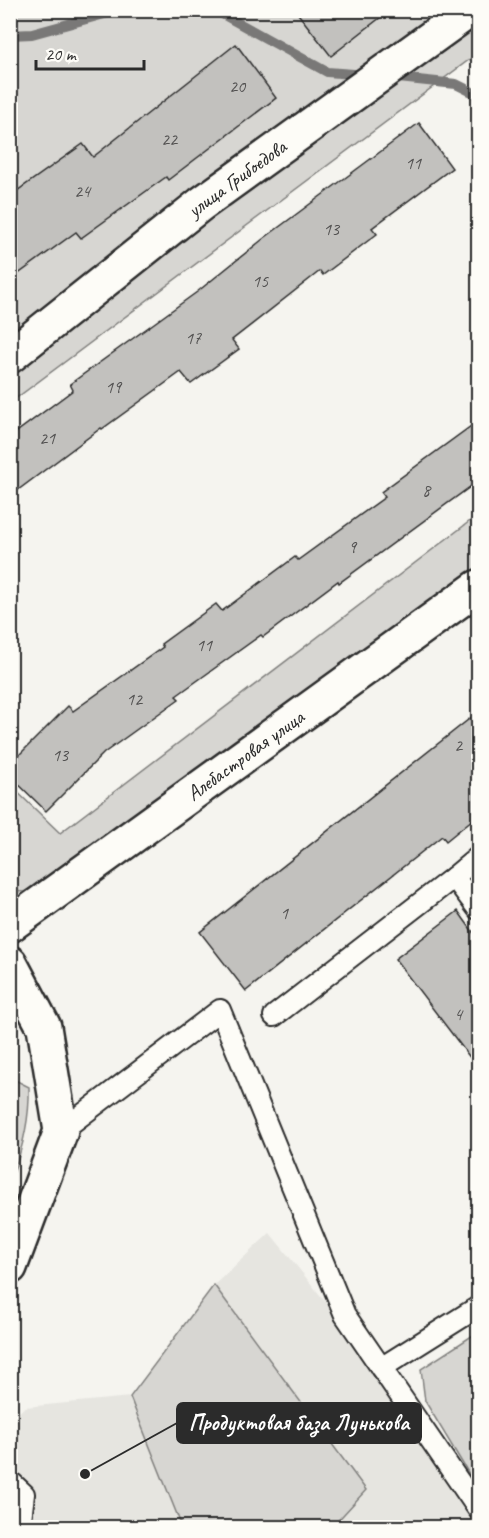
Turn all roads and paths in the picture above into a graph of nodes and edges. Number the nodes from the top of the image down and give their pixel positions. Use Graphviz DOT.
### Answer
graph roads {
  1 [pos="470,10"];
  2 [pos="10,356"];
  3 [pos="478,587"];
  4 [pos="478,857"];
  5 [pos="454,877"];
  6 [pos="478,909"];
  7 [pos="10,925"];
  8 [pos="10,963"];
  9 [pos="274,1016"];
  10 [pos="61,1131"];
  11 [pos="10,1267"];
  12 [pos="478,1307"];
  13 [pos="381,1368"];
  14 [pos="10,1481"];
  15 [pos="478,1509"];
  16 [pos="20,1527"];
  1 -- 2 [label="street, улица Грибоедова"];
  3 -- 7 [label="street, Алебастровая улица"];
  4 -- 5 [label="lane"];
  5 -- 6 [label="lane"];
  5 -- 9 [label="lane"];
  8 -- 10 [label="street"];
  10 -- 11 [label="street"];
  10 -- 13 [label="lane"];
  12 -- 13 [label="lane"];
  13 -- 15 [label="lane"];
  14 -- 16 [label="lane"];
}
